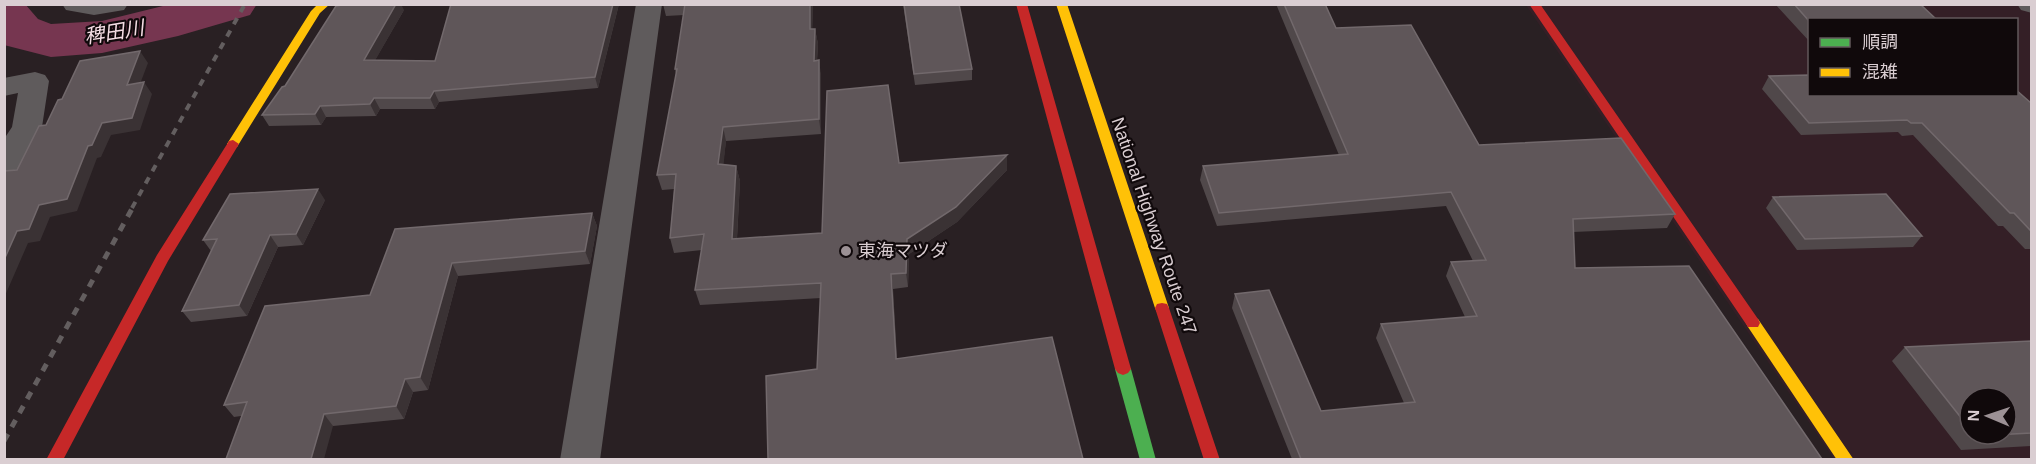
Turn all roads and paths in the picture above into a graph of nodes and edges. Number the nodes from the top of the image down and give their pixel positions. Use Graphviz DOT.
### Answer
graph roads {
  1 [pos="75,4"];
  2 [pos="115,4"];
  3 [pos="325,4"];
  4 [pos="649,4"];
  5 [pos="1021,4"];
  6 [pos="1061,4"];
  7 [pos="1534,4"];
  8 [pos="4,87"];
  9 [pos="4,166"];
  10 [pos="54,459"];
  11 [pos="580,459"];
  12 [pos="1148,459"];
  13 [pos="1212,459"];
  14 [pos="1846,459"];
  1 -- 2 [label="street"];
  3 -- 10 [label="main road"];
  4 -- 11 [label="street"];
  5 -- 12 [label="main road"];
  6 -- 13 [label="main road, National Highway Route 247"];
  7 -- 14 [label="main road"];
  8 -- 9 [label="street"];
}
